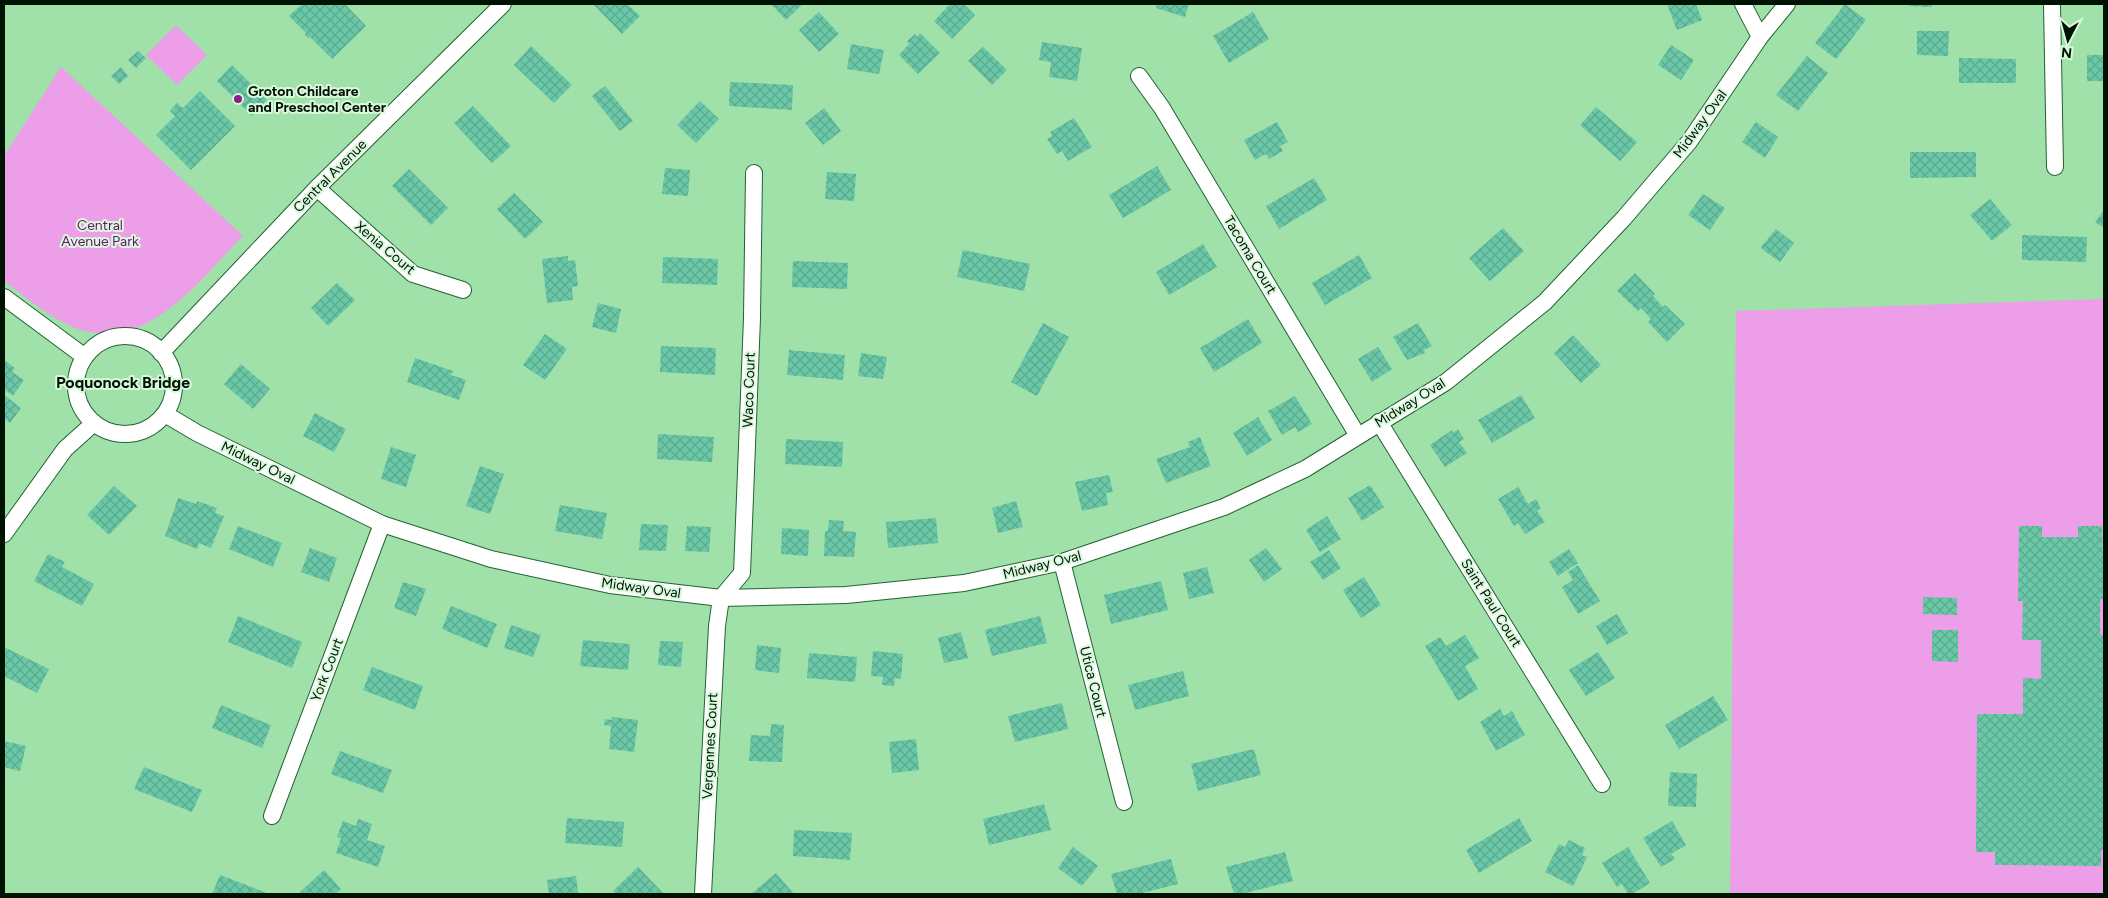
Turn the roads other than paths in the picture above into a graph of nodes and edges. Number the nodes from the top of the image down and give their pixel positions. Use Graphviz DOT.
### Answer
graph roads {
  1 [pos="503,4"];
  2 [pos="1743,4"];
  3 [pos="1787,4"];
  4 [pos="2052,4"];
  5 [pos="1760,37"];
  6 [pos="1139,76"];
  7 [pos="2055,168"];
  8 [pos="754,173"];
  9 [pos="317,188"];
  10 [pos="463,290"];
  11 [pos="4,297"];
  12 [pos="161,353"];
  13 [pos="85,357"];
  14 [pos="165,414"];
  15 [pos="1379,422"];
  16 [pos="94,423"];
  17 [pos="1358,436"];
  18 [pos="382,524"];
  19 [pos="4,534"];
  20 [pos="1062,562"];
  21 [pos="721,598"];
  22 [pos="1602,784"];
  23 [pos="1124,802"];
  24 [pos="272,816"];
  25 [pos="703,894"];
  1 -- 9 [label="street, Central Avenue"];
  2 -- 5 [label="street"];
  3 -- 5 [label="street, Midway Oval"];
  4 -- 7 [label="street"];
  5 -- 15 [label="street, Midway Oval"];
  6 -- 17 [label="street, Tacoma Court"];
  8 -- 21 [label="street, Waco Court"];
  9 -- 10 [label="street, Xenia Court"];
  9 -- 12 [label="street, Central Avenue"];
  11 -- 13 [label="street"];
  12 -- 13 [label="street"];
  12 -- 14 [label="street"];
  13 -- 16 [label="street"];
  14 -- 16 [label="street"];
  14 -- 18 [label="street, Midway Oval"];
  15 -- 17 [label="street, Midway Oval"];
  15 -- 22 [label="street, Saint Paul Court"];
  16 -- 19 [label="street"];
  17 -- 20 [label="street, Midway Oval"];
  18 -- 21 [label="street, Midway Oval"];
  18 -- 24 [label="street, York Court"];
  20 -- 21 [label="street, Midway Oval"];
  20 -- 23 [label="street, Utica Court"];
  21 -- 25 [label="street, Vergennes Court"];
}
